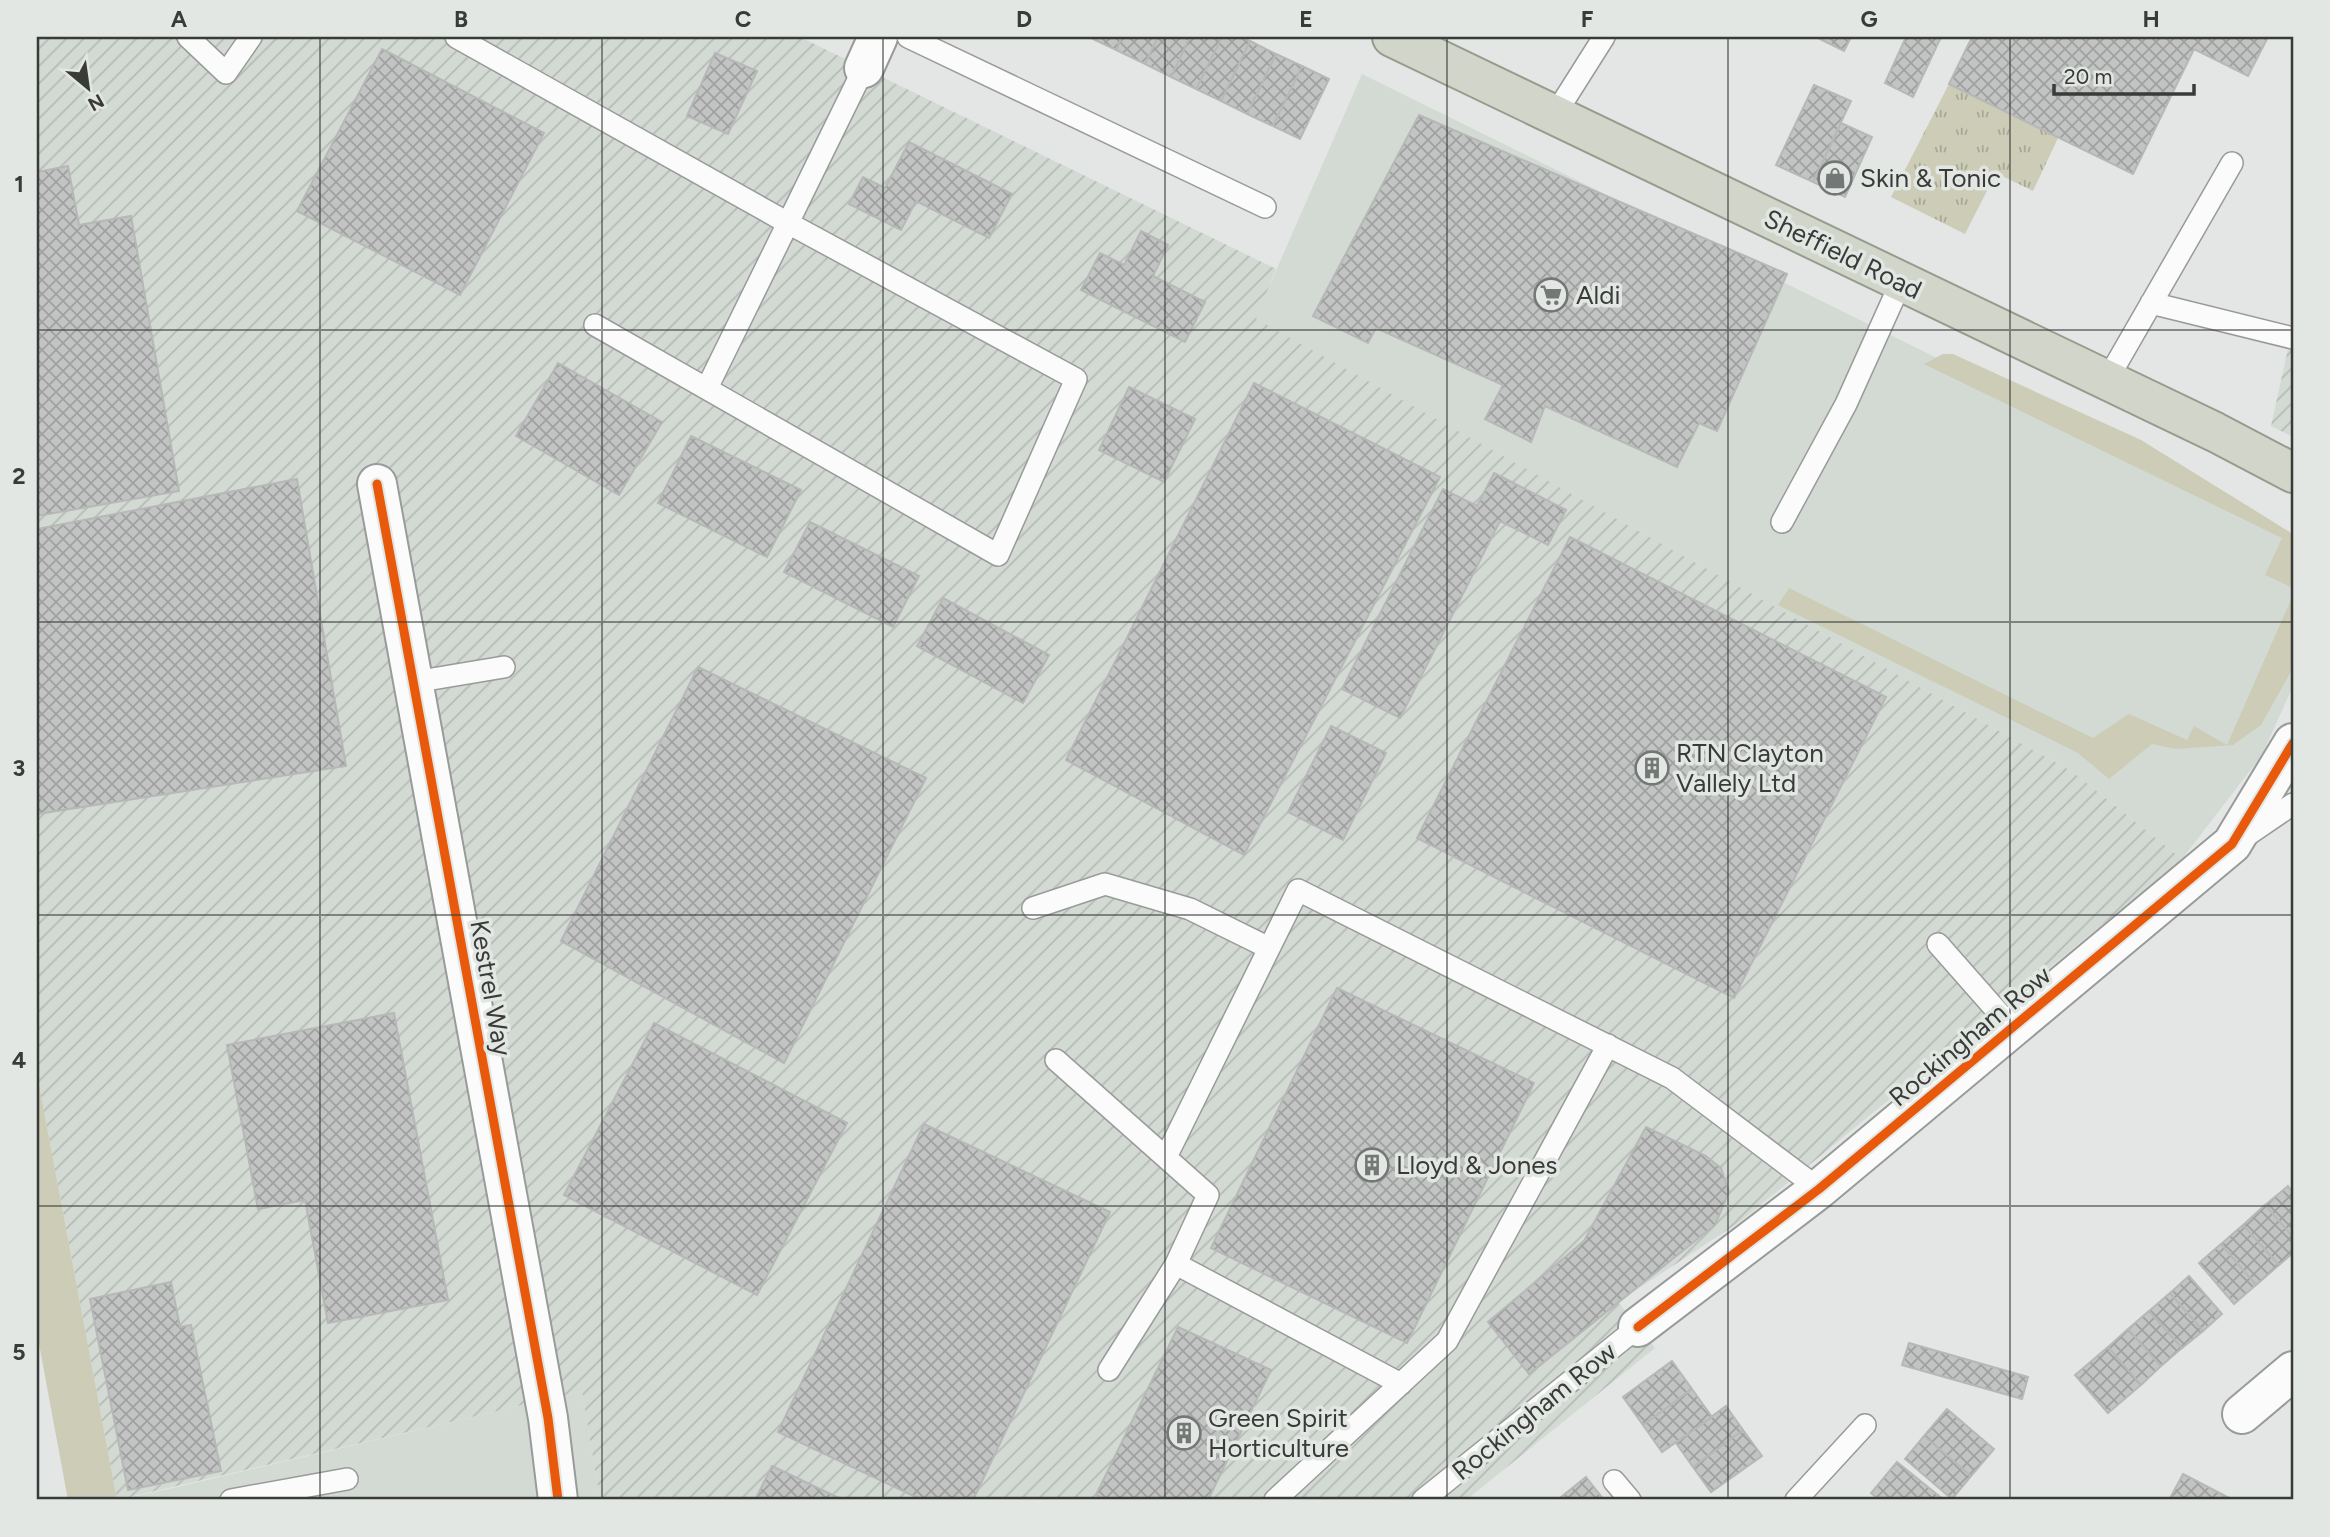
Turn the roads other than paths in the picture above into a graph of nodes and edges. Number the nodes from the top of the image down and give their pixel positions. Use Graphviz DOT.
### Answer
graph roads {
  1 [pos="188,37"];
  2 [pos="251,37"];
  3 [pos="456,37"];
  4 [pos="908,37"];
  5 [pos="1392,37"];
  6 [pos="1604,37"];
  7 [pos="871,52"];
  8 [pos="1554,116"];
  9 [pos="2232,163"];
  10 [pos="1265,207"];
  11 [pos="788,223"];
  12 [pos="1901,282"];
  13 [pos="2151,303"];
  14 [pos="595,325"];
  15 [pos="2293,338"];
  16 [pos="2107,380"];
  17 [pos="707,388"];
  18 [pos="2293,473"];
  19 [pos="377,484"];
  20 [pos="1782,522"];
  21 [pos="504,667"];
  22 [pos="414,682"];
  23 [pos="2293,743"];
  24 [pos="2293,804"];
  25 [pos="2232,844"];
  26 [pos="1033,908"];
  27 [pos="1938,944"];
  28 [pos="1269,948"];
  29 [pos="2012,1028"];
  30 [pos="1608,1045"];
  31 [pos="1056,1060"];
  32 [pos="1166,1157"];
  33 [pos="1819,1189"];
  34 [pos="1176,1264"];
  35 [pos="1638,1327"];
  36 [pos="1109,1370"];
  37 [pos="2293,1371"];
  38 [pos="1401,1384"];
  39 [pos="2242,1414"];
  40 [pos="1865,1425"];
  41 [pos="347,1479"];
  42 [pos="1614,1482"];
  43 [pos="231,1500"];
  44 [pos="558,1500"];
  45 [pos="1275,1500"];
  46 [pos="1423,1500"];
  47 [pos="1630,1500"];
  48 [pos="1796,1500"];
  1 -- 2 [label="lane"];
  3 -- 11 [label="lane"];
  4 -- 10 [label="lane"];
  5 -- 8 [label="highway, Sheffield Road"];
  6 -- 8 [label="lane"];
  7 -- 11 [label="lane"];
  8 -- 12 [label="highway, Sheffield Road"];
  9 -- 13 [label="lane"];
  11 -- 17 [label="lane"];
  11 -- 17 [label="lane"];
  12 -- 16 [label="highway, Sheffield Road"];
  12 -- 20 [label="lane"];
  13 -- 15 [label="lane"];
  13 -- 16 [label="lane"];
  14 -- 17 [label="lane"];
  16 -- 18 [label="highway, Sheffield Road"];
  19 -- 22 [label="street, Kestrel Way"];
  21 -- 22 [label="lane"];
  22 -- 44 [label="street, Kestrel Way"];
  23 -- 25 [label="street, Rockingham Row"];
  24 -- 25 [label="lane, Rockingham Row"];
  25 -- 29 [label="street, Rockingham Row"];
  26 -- 28 [label="lane"];
  27 -- 29 [label="lane"];
  28 -- 30 [label="lane"];
  28 -- 32 [label="lane"];
  29 -- 33 [label="street, Rockingham Row"];
  30 -- 33 [label="lane"];
  30 -- 38 [label="lane"];
  31 -- 32 [label="lane"];
  32 -- 34 [label="lane"];
  33 -- 35 [label="street, Rockingham Row"];
  34 -- 36 [label="lane"];
  34 -- 38 [label="lane"];
  35 -- 46 [label="lane, Rockingham Row"];
  37 -- 39 [label="street"];
  38 -- 45 [label="lane"];
  40 -- 48 [label="lane"];
  41 -- 43 [label="lane"];
  42 -- 47 [label="lane"];
}
